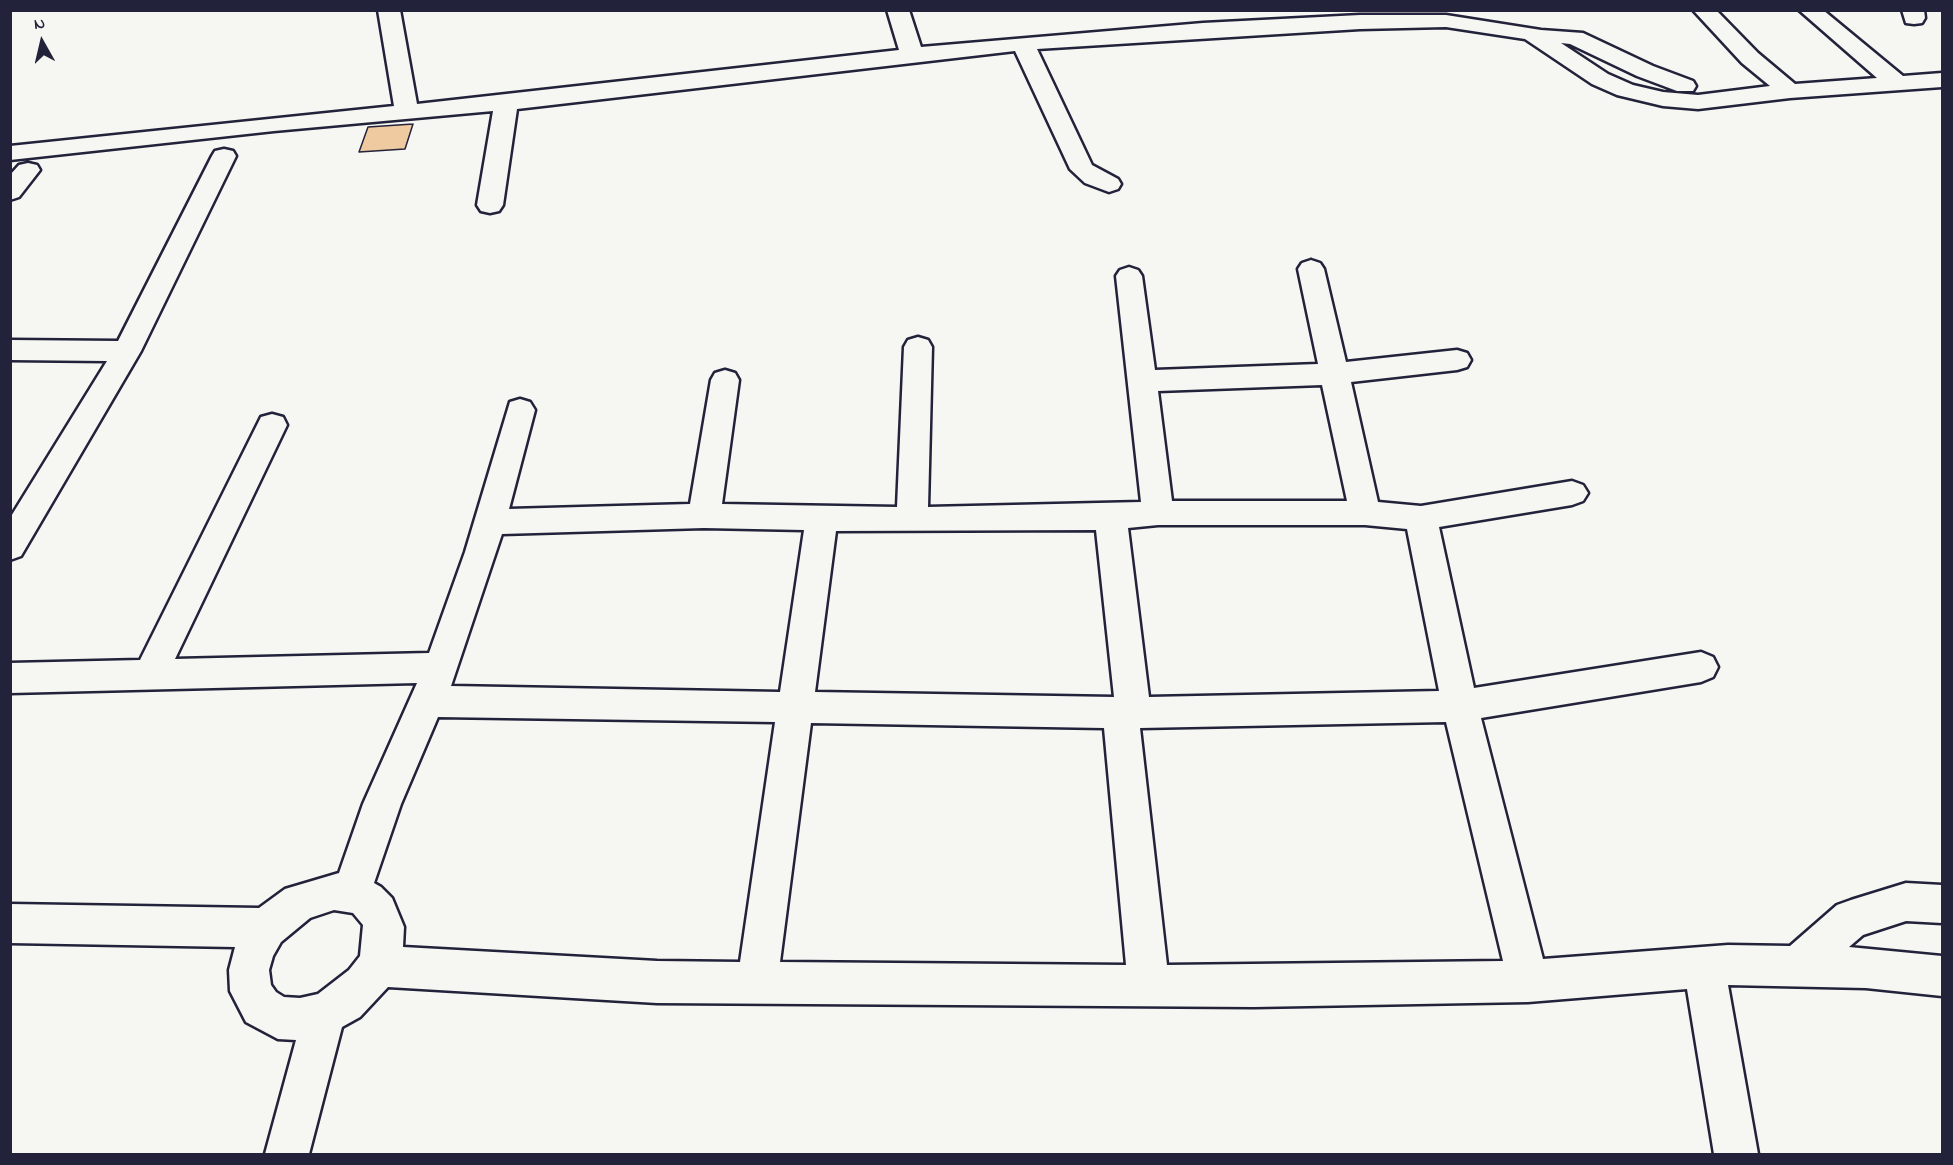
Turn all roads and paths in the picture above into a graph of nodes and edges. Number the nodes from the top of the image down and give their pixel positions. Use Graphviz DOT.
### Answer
graph roads {
  1 [pos="389,10"];
  2 [pos="898,10"];
  3 [pos="1703,10"];
  4 [pos="1809,10"];
  5 [pos="1273,18"];
  6 [pos="1536,26"];
  7 [pos="1023,44"];
  8 [pos="912,55"];
  9 [pos="1942,80"];
  10 [pos="1896,82"];
  11 [pos="1790,91"];
  12 [pos="506,104"];
  13 [pos="406,112"];
  14 [pos="10,153"];
  15 [pos="224,156"];
  16 [pos="28,170"];
  17 [pos="1109,184"];
  18 [pos="10,192"];
  19 [pos="490,205"];
  20 [pos="1311,269"];
  21 [pos="1129,276"];
  22 [pos="918,346"];
  23 [pos="10,350"];
  24 [pos="127,351"];
  25 [pos="1457,360"];
  26 [pos="1333,374"];
  27 [pos="725,380"];
  28 [pos="1142,381"];
  29 [pos="520,410"];
  30 [pos="272,425"];
  31 [pos="1572,494"];
  32 [pos="21,509"];
  33 [pos="1158,513"];
  34 [pos="1365,513"];
  35 [pos="704,516"];
  36 [pos="822,517"];
  37 [pos="1111,517"];
  38 [pos="1420,518"];
  39 [pos="912,520"];
  40 [pos="489,522"];
  41 [pos="10,547"];
  42 [pos="1701,667"];
  43 [pos="441,668"];
  44 [pos="151,674"];
  45 [pos="10,678"];
  46 [pos="427,700"];
  47 [pos="1460,706"];
  48 [pos="797,709"];
  49 [pos="1127,713"];
  50 [pos="351,893"];
  51 [pos="1942,904"];
  52 [pos="10,923"];
  53 [pos="267,928"];
  54 [pos="378,966"];
  55 [pos="1798,966"];
  56 [pos="1704,968"];
  57 [pos="1942,976"];
  58 [pos="1528,981"];
  59 [pos="757,983"];
  60 [pos="1149,985"];
  61 [pos="324,1014"];
  62 [pos="287,1155"];
  63 [pos="1736,1155"];
  1 -- 13 [label="street"];
  2 -- 8 [label="street"];
  3 -- 11 [label="street"];
  4 -- 10 [label="street"];
  5 -- 6 [label="street"];
  5 -- 7 [label="street"];
  6 -- 11 [label="street"];
  7 -- 8 [label="street"];
  7 -- 17 [label="street"];
  8 -- 12 [label="street"];
  9 -- 10 [label="street"];
  10 -- 11 [label="street"];
  12 -- 13 [label="street"];
  12 -- 19 [label="street"];
  13 -- 14 [label="street"];
  15 -- 24 [label="street"];
  16 -- 18 [label="street"];
  20 -- 26 [label="street"];
  21 -- 28 [label="street"];
  22 -- 39 [label="street"];
  23 -- 24 [label="street"];
  24 -- 32 [label="street"];
  25 -- 26 [label="street"];
  26 -- 28 [label="street"];
  26 -- 34 [label="street"];
  27 -- 35 [label="street"];
  28 -- 33 [label="street"];
  29 -- 40 [label="street"];
  30 -- 44 [label="street"];
  31 -- 38 [label="street"];
  32 -- 41 [label="street"];
  33 -- 34 [label="street"];
  33 -- 37 [label="street"];
  34 -- 38 [label="street"];
  35 -- 36 [label="street"];
  35 -- 40 [label="street"];
  36 -- 39 [label="street"];
  36 -- 48 [label="street"];
  37 -- 39 [label="street"];
  37 -- 49 [label="street"];
  38 -- 47 [label="street"];
  40 -- 43 [label="street"];
  42 -- 47 [label="street"];
  43 -- 44 [label="street"];
  43 -- 46 [label="street"];
  44 -- 45 [label="street"];
  46 -- 48 [label="street"];
  46 -- 50 [label="street"];
  47 -- 49 [label="street"];
  47 -- 58 [label="street"];
  48 -- 49 [label="street"];
  48 -- 59 [label="street"];
  49 -- 60 [label="street"];
  50 -- 53 [label="street"];
  50 -- 54 [label="street"];
  51 -- 55 [label="street"];
  52 -- 53 [label="street"];
  53 -- 61 [label="street"];
  54 -- 59 [label="street"];
  54 -- 61 [label="street"];
  55 -- 56 [label="street"];
  55 -- 57 [label="street"];
  56 -- 58 [label="street"];
  56 -- 63 [label="street"];
  58 -- 60 [label="street"];
  59 -- 60 [label="street"];
  61 -- 62 [label="street"];
}
